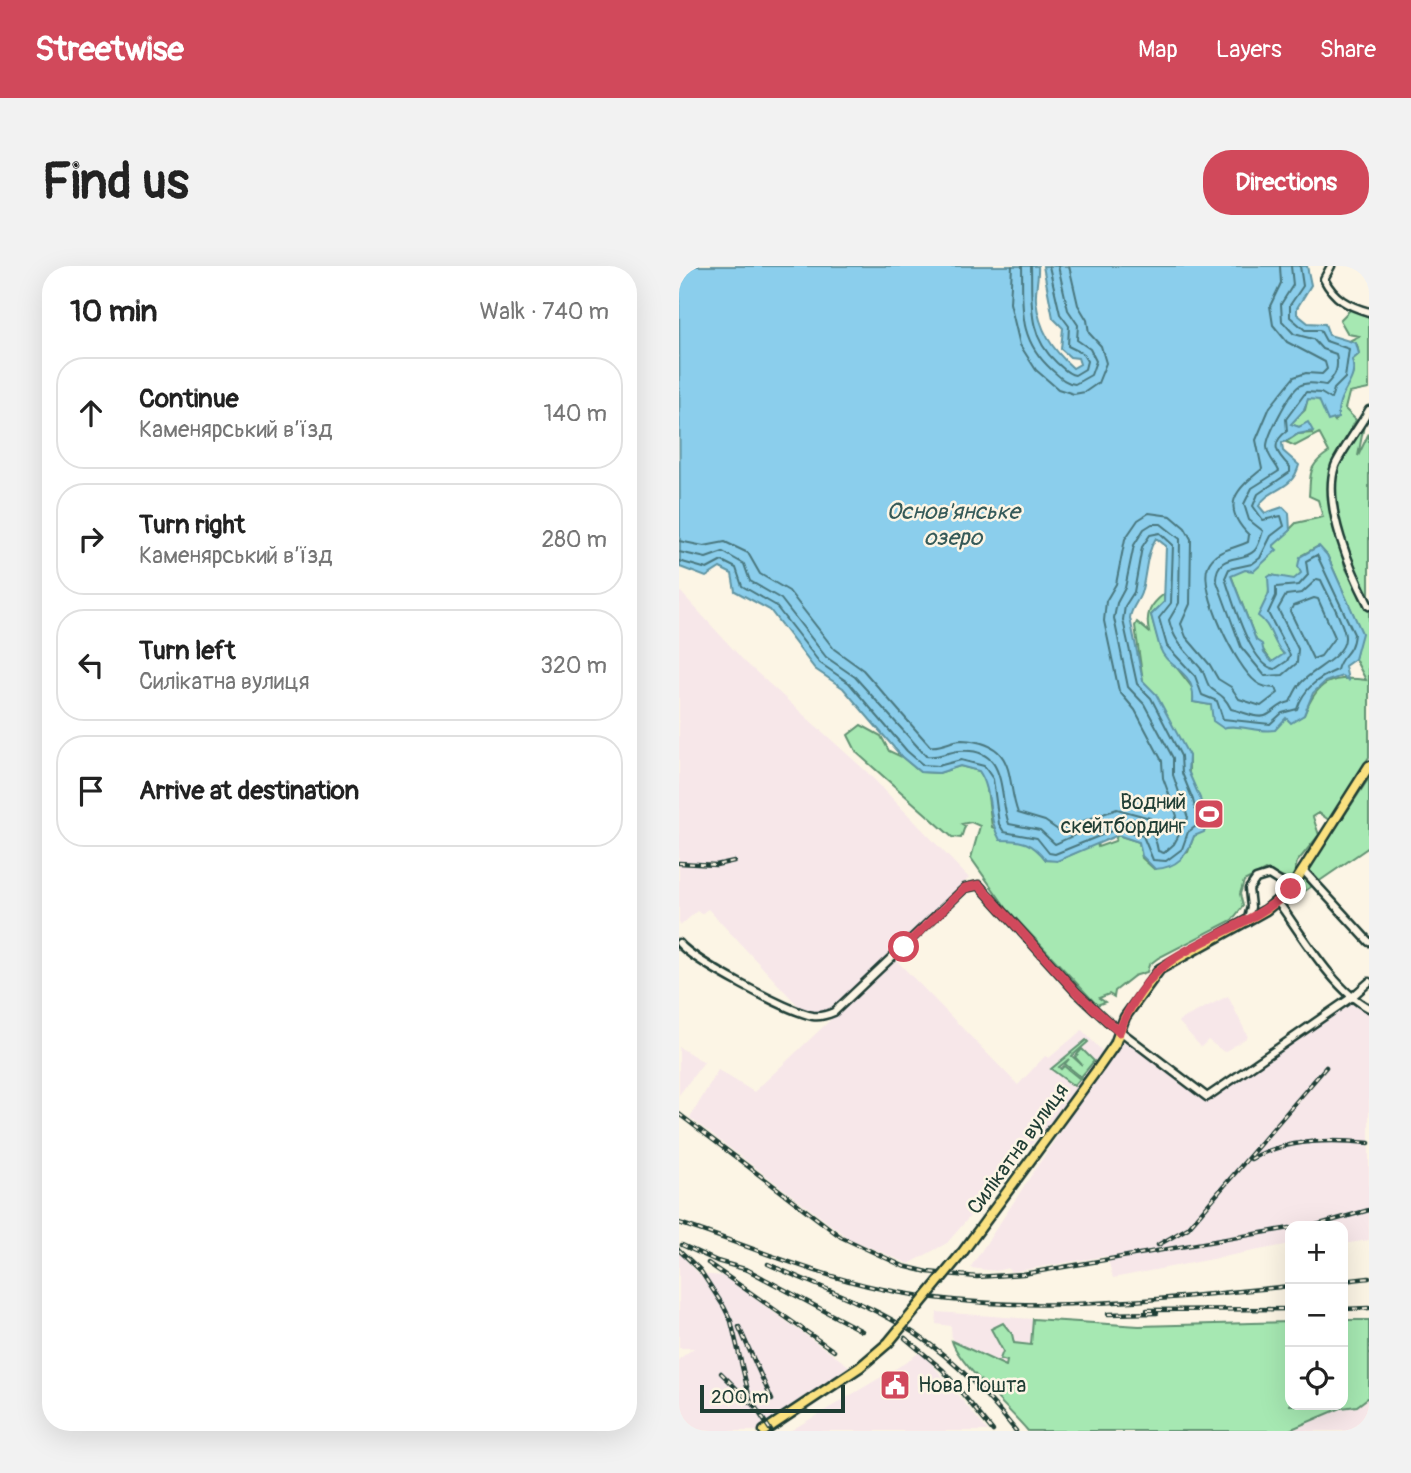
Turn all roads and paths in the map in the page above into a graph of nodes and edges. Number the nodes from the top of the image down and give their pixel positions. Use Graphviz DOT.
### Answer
graph roads {
  1 [pos="1331,266"];
  2 [pos="1369,312"];
  3 [pos="1369,410"];
  4 [pos="1369,606"];
  5 [pos="1369,766"];
  6 [pos="1304,871"];
  7 [pos="1291,889"];
  8 [pos="1278,902"];
  9 [pos="1247,922"];
  10 [pos="1369,942"];
  11 [pos="679,943"];
  12 [pos="1369,982"];
  13 [pos="1352,997"];
  14 [pos="1369,1008"];
  15 [pos="1119,1032"];
  16 [pos="764,1431"];
  1 -- 2 [label="street"];
  3 -- 4 [label="street"];
  5 -- 6 [label="main road, Силікатна вулиця"];
  6 -- 7 [label="main road, Силікатна вулиця"];
  6 -- 10 [label="street"];
  7 -- 8 [label="main road, Силікатна вулиця"];
  7 -- 9 [label="street"];
  8 -- 9 [label="main road, Силікатна вулиця"];
  8 -- 13 [label="street"];
  9 -- 15 [label="main road, Силікатна вулиця"];
  11 -- 15 [label="street"];
  12 -- 13 [label="street"];
  13 -- 14 [label="street"];
  13 -- 15 [label="street"];
  15 -- 16 [label="main road, Силікатна вулиця, bridge"];
}
